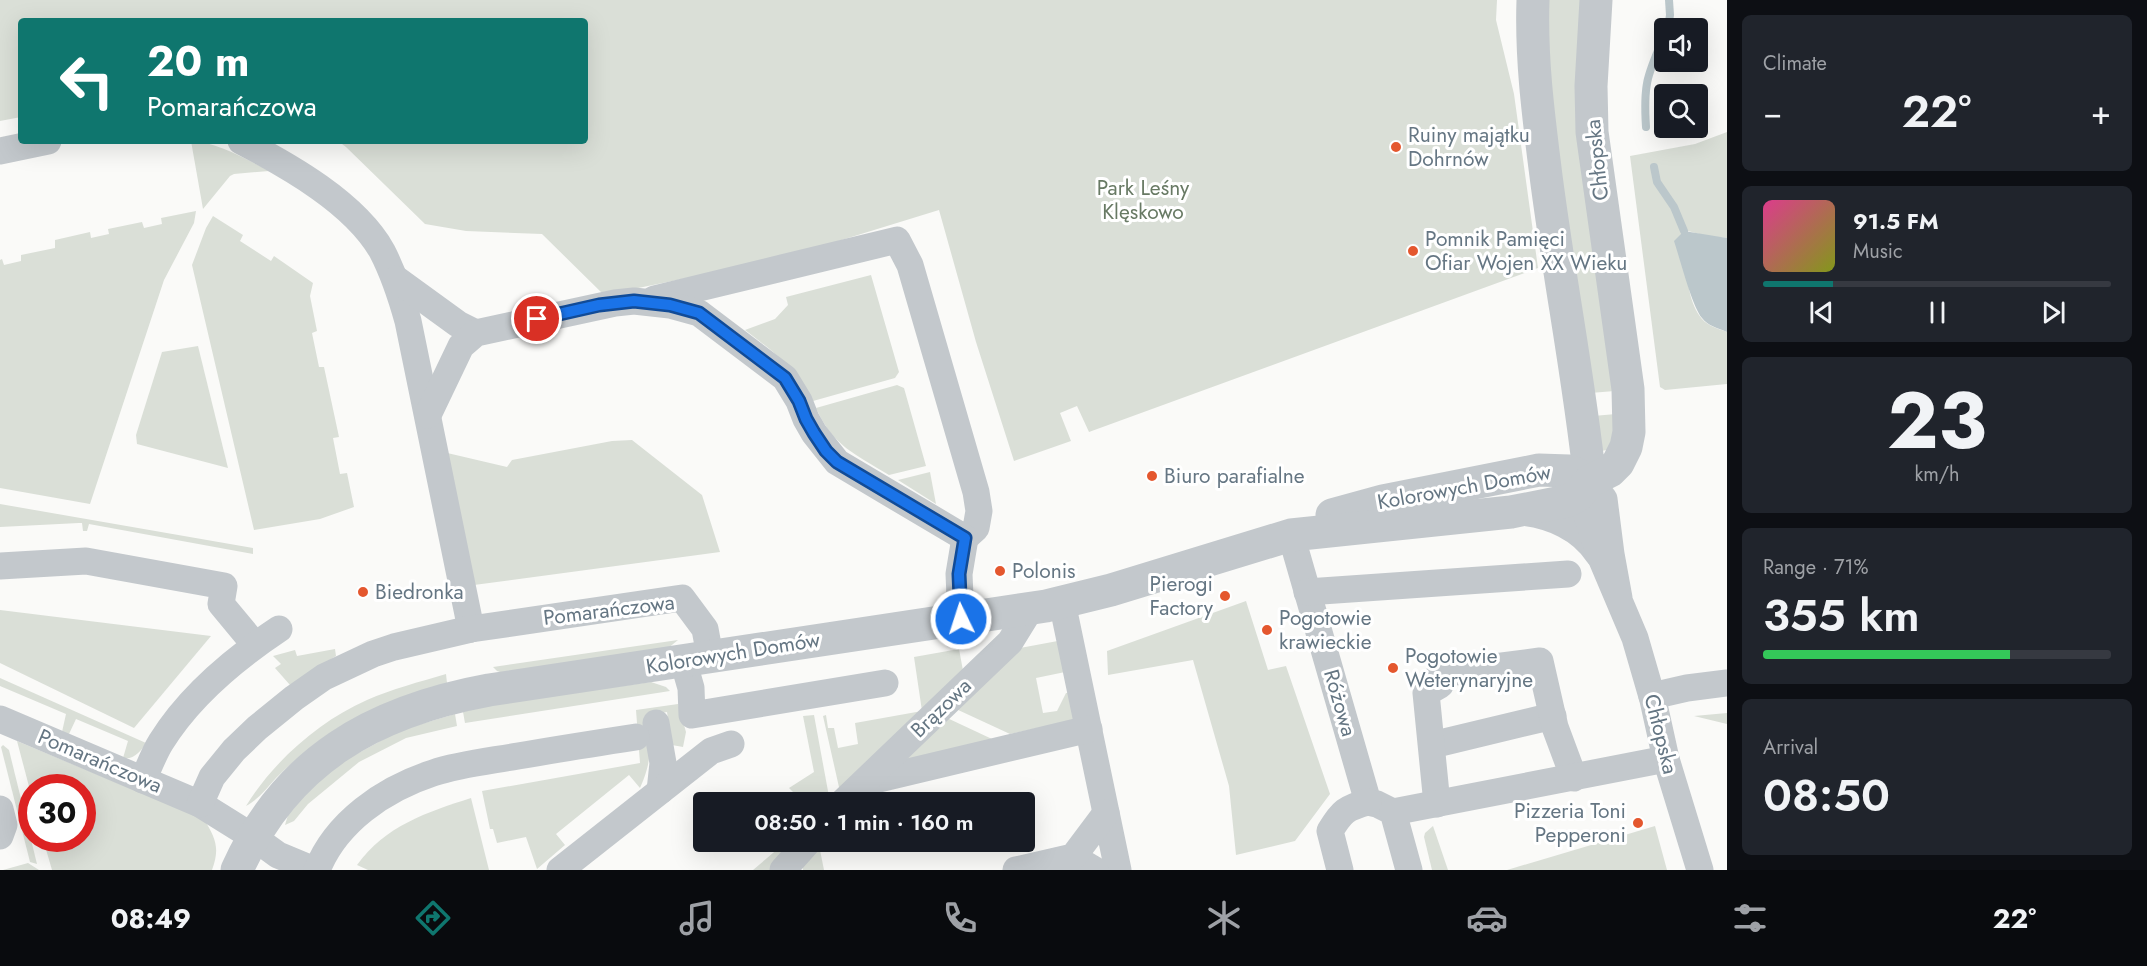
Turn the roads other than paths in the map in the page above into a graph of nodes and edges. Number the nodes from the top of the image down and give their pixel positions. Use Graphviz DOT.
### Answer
graph roads {
  1 [pos="1533,0"];
  2 [pos="1596,0"];
  3 [pos="34,144"];
  4 [pos="246,144"];
  5 [pos="0,151"];
  6 [pos="396,279"];
  7 [pos="634,301"];
  8 [pos="476,333"];
  9 [pos="1579,402"];
  10 [pos="428,415"];
  11 [pos="1534,471"];
  12 [pos="1590,480"];
  13 [pos="1511,512"];
  14 [pos="1290,535"];
  15 [pos="965,538"];
  16 [pos="1603,562"];
  17 [pos="0,566"];
  18 [pos="1568,574"];
  19 [pos="1307,592"];
  20 [pos="1619,598"];
  21 [pos="1047,605"];
  22 [pos="961,619"];
  23 [pos="279,629"];
  24 [pos="471,629"];
  25 [pos="255,645"];
  26 [pos="697,658"];
  27 [pos="885,683"];
  28 [pos="1727,683"];
  29 [pos="1652,696"];
  30 [pos="1552,716"];
  31 [pos="0,718"];
  32 [pos="1089,729"];
  33 [pos="731,744"];
  34 [pos="1431,746"];
  35 [pos="1666,759"];
  36 [pos="1574,777"];
  37 [pos="143,780"];
  38 [pos="864,782"];
  39 [pos="660,791"];
  40 [pos="854,792"];
  41 [pos="1368,802"];
  42 [pos="200,804"];
  43 [pos="1437,804"];
  44 [pos="0,809"];
  45 [pos="1393,812"];
  46 [pos="1106,813"];
  47 [pos="0,836"];
  48 [pos="253,837"];
  49 [pos="799,852"];
  50 [pos="1084,863"];
  51 [pos="237,870"];
  52 [pos="315,870"];
  53 [pos="560,870"];
  54 [pos="783,870"];
  55 [pos="1016,870"];
  56 [pos="1118,870"];
  57 [pos="1340,870"];
  58 [pos="1409,870"];
  59 [pos="1700,870"];
  1 -- 9 [label="street, Chłopska"];
  2 -- 12 [label="street, Chłopska"];
  3 -- 5 [label="street"];
  4 -- 6 [label="street"];
  6 -- 8 [label="street"];
  6 -- 10 [label="street"];
  7 -- 8 [label="street"];
  7 -- 15 [label="street"];
  7 -- 15 [label="street"];
  8 -- 10 [label="street"];
  9 -- 11 [label="street"];
  9 -- 12 [label="street, Chłopska"];
  10 -- 24 [label="street"];
  11 -- 12 [label="street, Kolorowych Domów"];
  11 -- 14 [label="street, Kolorowych Domów"];
  12 -- 13 [label="street, Kolorowych Domów"];
  12 -- 16 [label="street, Chłopska"];
  12 -- 20 [label="street, Chłopska"];
  13 -- 14 [label="street, Kolorowych Domów"];
  13 -- 16 [label="street, Kolorowych Domów"];
  14 -- 19 [label="street, Różowa"];
  14 -- 21 [label="street, Kolorowych Domów"];
  15 -- 22 [label="street"];
  16 -- 20 [label="street, Chłopska"];
  17 -- 25 [label="street"];
  18 -- 19 [label="street"];
  19 -- 41 [label="street, Różowa"];
  20 -- 29 [label="street, Chłopska"];
  21 -- 22 [label="street, Kolorowych Domów"];
  21 -- 32 [label="street"];
  21 -- 38 [label="street, Brązowa"];
  22 -- 26 [label="street, Kolorowych Domów"];
  23 -- 25 [label="street"];
  24 -- 26 [label="street, Pomarańczowa"];
  24 -- 42 [label="street, Pomarańczowa"];
  25 -- 37 [label="street"];
  26 -- 27 [label="street"];
  26 -- 48 [label="street, Kolorowych Domów"];
  28 -- 29 [label="street"];
  29 -- 35 [label="street, Chłopska"];
  30 -- 34 [label="street"];
  30 -- 34 [label="street"];
  30 -- 36 [label="street"];
  31 -- 37 [label="street, Pomarańczowa"];
  32 -- 38 [label="street"];
  32 -- 46 [label="street"];
  33 -- 39 [label="street"];
  34 -- 43 [label="street"];
  35 -- 36 [label="street"];
  35 -- 59 [label="street, Chłopska"];
  36 -- 43 [label="street"];
  37 -- 42 [label="street, Pomarańczowa"];
  38 -- 40 [label="street, Brązowa"];
  39 -- 52 [label="street"];
  39 -- 53 [label="street"];
  41 -- 45 [label="street"];
  41 -- 57 [label="street"];
  42 -- 48 [label="street, Pomarańczowa"];
  43 -- 45 [label="street"];
  44 -- 47 [label="street"];
  45 -- 58 [label="street"];
  46 -- 50 [label="street"];
  46 -- 56 [label="street"];
  48 -- 51 [label="street, Kolorowych Domów"];
  48 -- 52 [label="street, Pomarańczowa"];
  49 -- 54 [label="street"];
  50 -- 55 [label="street"];
}
